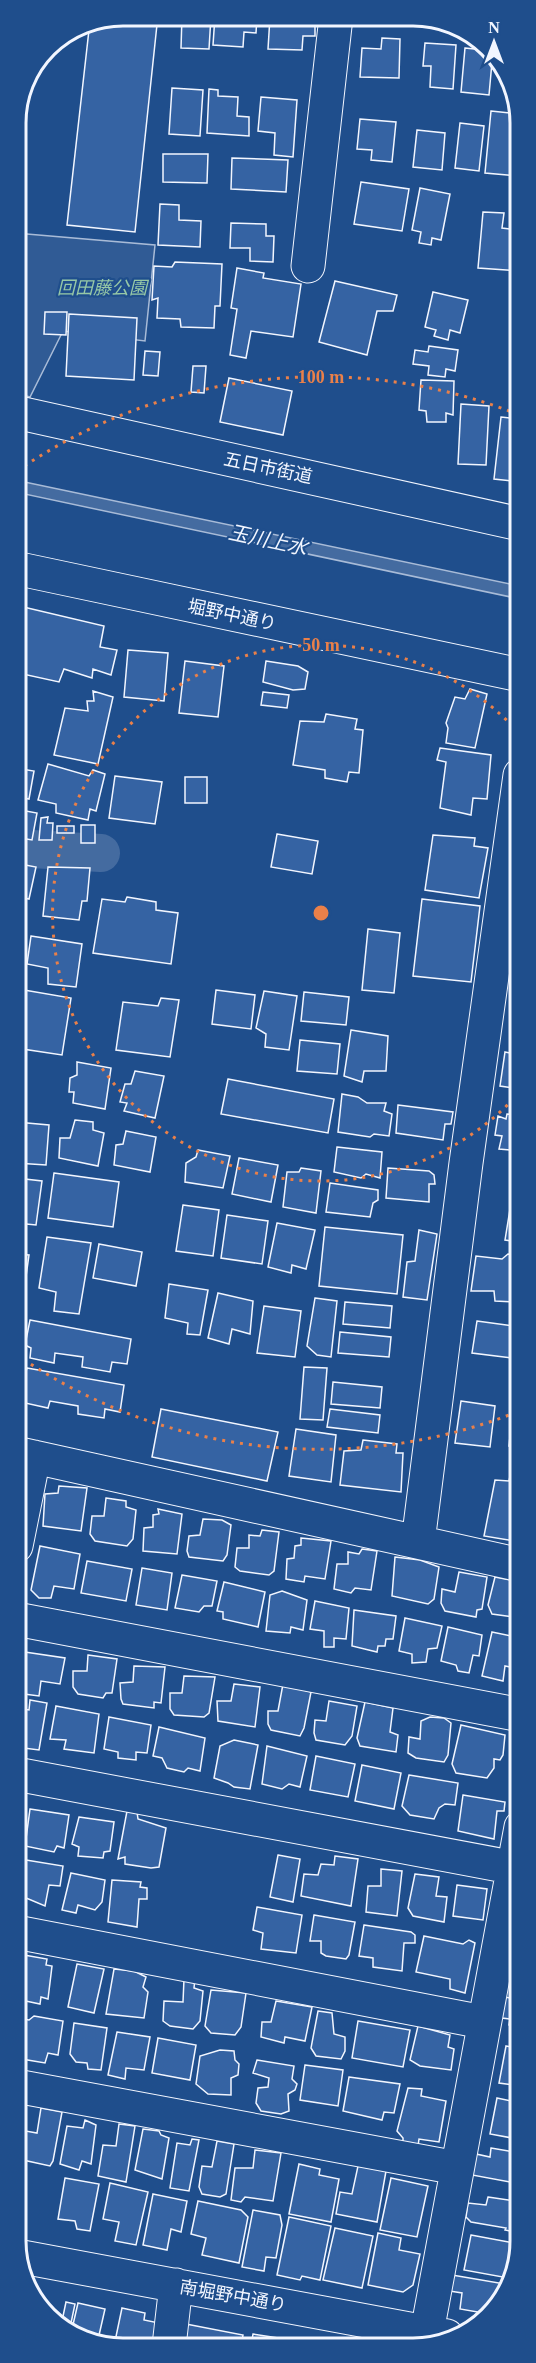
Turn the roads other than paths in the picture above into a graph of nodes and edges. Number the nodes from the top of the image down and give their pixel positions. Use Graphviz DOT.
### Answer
graph roads {
  1 [pos="335,26"];
  2 [pos="308,266"];
  3 [pos="26,414"];
  4 [pos="510,522"];
  5 [pos="26,570"];
  6 [pos="510,673"];
  7 [pos="510,847"];
  8 [pos="26,1455"];
  9 [pos="418,1542"];
  10 [pos="510,1563"];
  11 [pos="26,1621"];
  12 [pos="510,1712"];
  13 [pos="26,1776"];
  14 [pos="510,1867"];
  15 [pos="510,1900"];
  16 [pos="26,1934"];
  17 [pos="483,2022"];
  18 [pos="26,2088"];
  19 [pos="457,2168"];
  20 [pos="27,2258"];
  21 [pos="176,2285"];
  22 [pos="437,2334"];
  23 [pos="170,2338"];
  1 -- 2 [label="street"];
  3 -- 4 [label="street, 五日市街道"];
  5 -- 6 [label="street, 堀野中通り"];
  7 -- 9 [label="street"];
  8 -- 9 [label="street"];
  9 -- 10 [label="street"];
  11 -- 12 [label="street"];
  13 -- 14 [label="street"];
  15 -- 17 [label="street"];
  16 -- 17 [label="street"];
  17 -- 19 [label="street"];
  18 -- 19 [label="street"];
  19 -- 22 [label="street"];
  20 -- 21 [label="street, 南堀野中通り"];
  21 -- 22 [label="street, 南堀野中通り"];
  21 -- 23 [label="street"];
}
